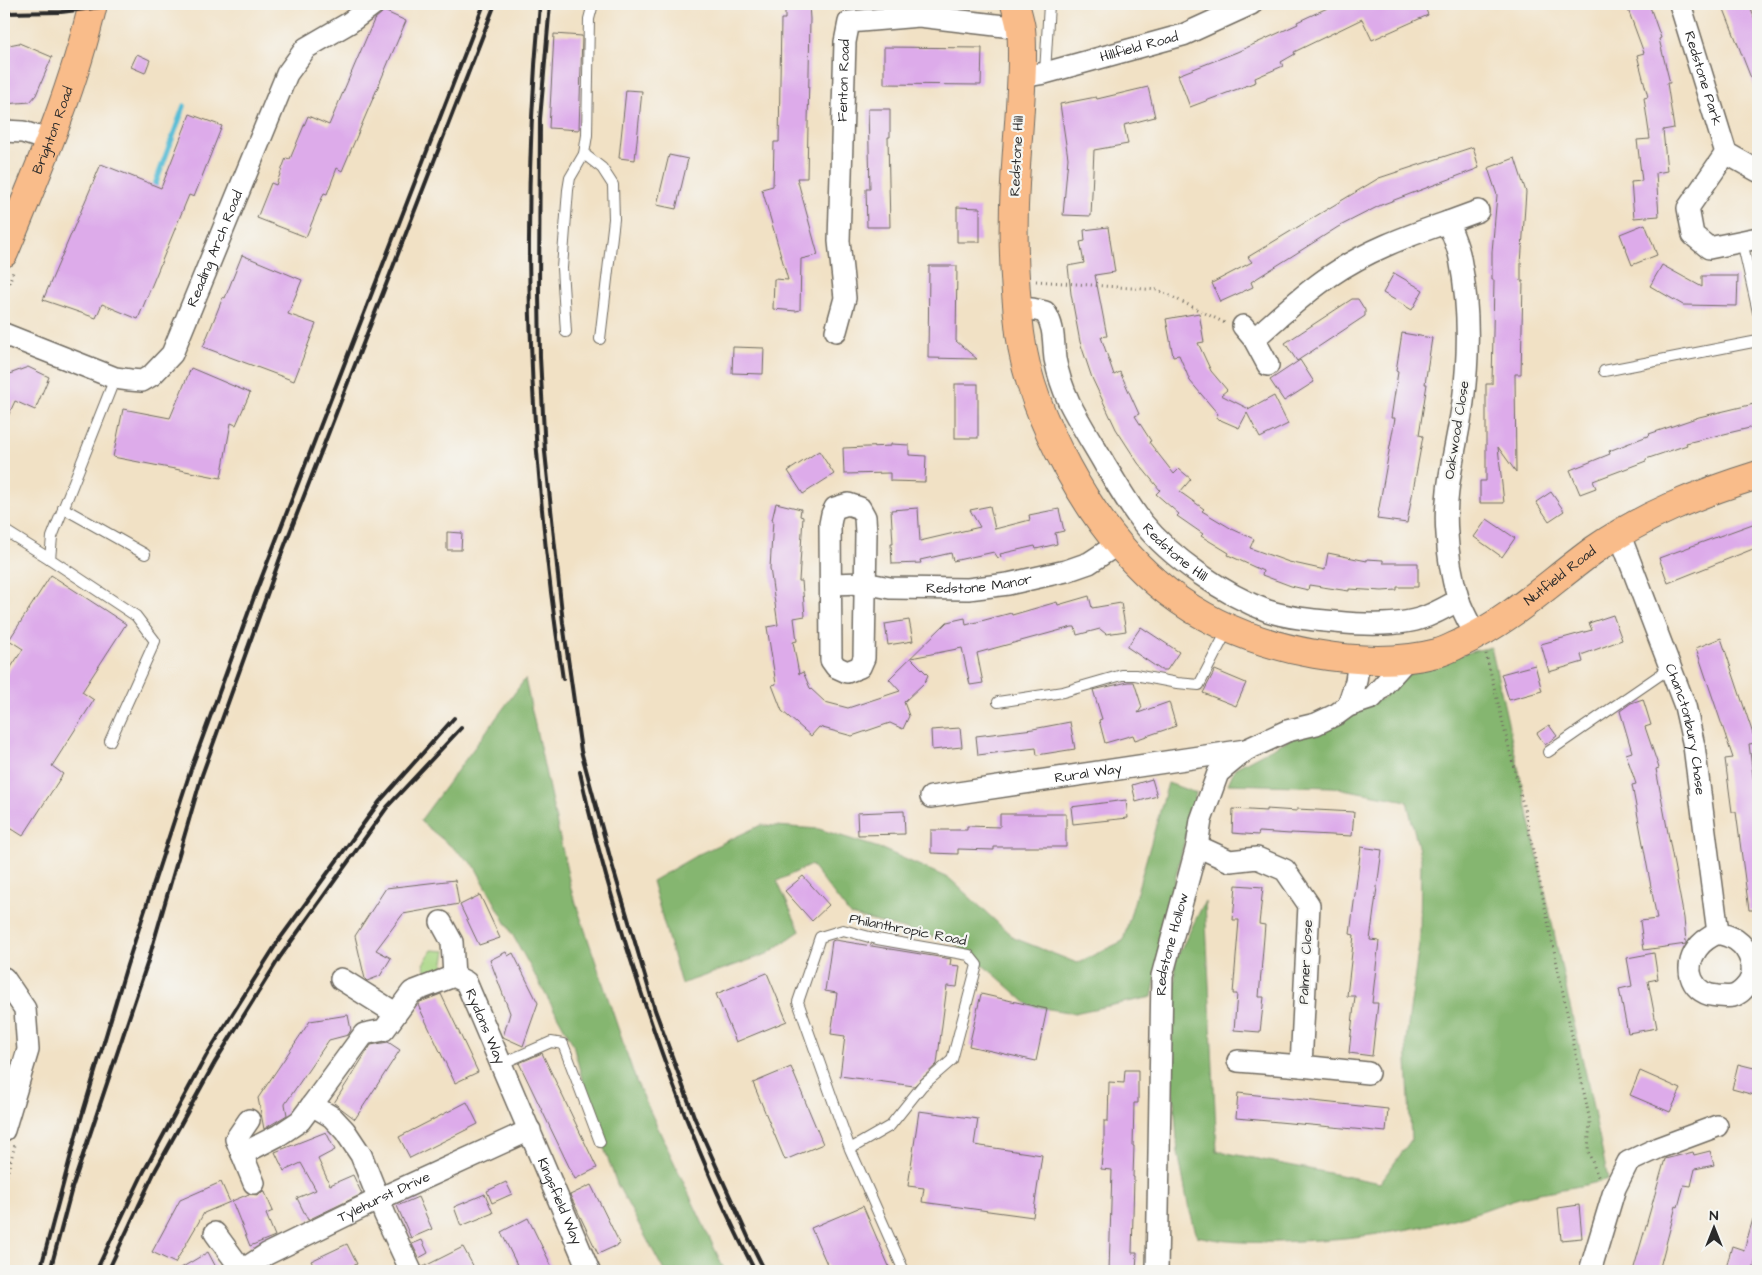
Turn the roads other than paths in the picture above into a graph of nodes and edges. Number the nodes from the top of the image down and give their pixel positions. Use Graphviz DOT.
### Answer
graph roads {
  1 [pos="93,4"];
  2 [pos="374,4"];
  3 [pos="593,4"];
  4 [pos="1049,4"];
  5 [pos="1251,4"];
  6 [pos="1680,4"];
  7 [pos="919,10"];
  8 [pos="1018,16"];
  9 [pos="1034,75"];
  10 [pos="4,131"];
  11 [pos="50,142"];
  12 [pos="1726,153"];
  13 [pos="584,154"];
  14 [pos="1758,171"];
  15 [pos="1478,211"];
  16 [pos="1448,222"];
  17 [pos="1750,240"];
  18 [pos="4,253"];
  19 [pos="1018,309"];
  20 [pos="1758,312"];
  21 [pos="836,331"];
  22 [pos="566,332"];
  23 [pos="4,334"];
  24 [pos="600,339"];
  25 [pos="1758,341"];
  26 [pos="1268,365"];
  27 [pos="1604,370"];
  28 [pos="115,378"];
  29 [pos="1758,476"];
  30 [pos="64,508"];
  31 [pos="4,530"];
  32 [pos="1619,534"];
  33 [pos="1118,544"];
  34 [pos="145,554"];
  35 [pos="50,559"];
  36 [pos="864,583"];
  37 [pos="831,584"];
  38 [pos="1459,600"];
  39 [pos="1228,628"];
  40 [pos="1480,644"];
  41 [pos="1408,658"];
  42 [pos="1358,660"];
  43 [pos="1670,668"];
  44 [pos="998,702"];
  45 [pos="1348,706"];
  46 [pos="110,741"];
  47 [pos="1246,750"];
  48 [pos="1548,752"];
  49 [pos="931,797"];
  50 [pos="1197,846"];
  51 [pos="441,922"];
  52 [pos="1718,933"];
  53 [pos="454,976"];
  54 [pos="4,978"];
  55 [pos="341,979"];
  56 [pos="396,1013"];
  57 [pos="1238,1060"];
  58 [pos="501,1064"];
  59 [pos="1301,1066"];
  60 [pos="1368,1073"];
  61 [pos="312,1105"];
  62 [pos="249,1120"];
  63 [pos="1717,1126"];
  64 [pos="4,1130"];
  65 [pos="530,1130"];
  66 [pos="600,1142"];
  67 [pos="850,1149"];
  68 [pos="242,1154"];
  69 [pos="254,1183"];
  70 [pos="379,1200"];
  71 [pos="215,1234"];
  72 [pos="242,1270"];
  73 [pos="411,1271"];
  74 [pos="590,1271"];
  75 [pos="904,1271"];
  76 [pos="1157,1271"];
  77 [pos="1590,1271"];
  1 -- 11 [label="main road, Brighton Road"];
  2 -- 28 [label="street, Reading Arch Road"];
  3 -- 13 [label="lane"];
  4 -- 9 [label="lane"];
  5 -- 9 [label="street, Hillfield Road"];
  6 -- 12 [label="street, Redstone Park"];
  7 -- 8 [label="street, Fenton Road"];
  7 -- 21 [label="street, Fenton Road"];
  8 -- 9 [label="main road, Redstone Hill"];
  9 -- 19 [label="main road, Redstone Hill"];
  10 -- 11 [label="street"];
  11 -- 18 [label="main road, Brighton Road"];
  12 -- 14 [label="street"];
  12 -- 17 [label="street"];
  13 -- 22 [label="lane"];
  13 -- 24 [label="lane"];
  15 -- 16 [label="street"];
  16 -- 26 [label="street"];
  16 -- 38 [label="street, Oakwood Close"];
  17 -- 20 [label="lane"];
  19 -- 33 [label="main road, Redstone Hill"];
  19 -- 38 [label="street, Redstone Hill"];
  23 -- 28 [label="street, Reading Arch Road"];
  25 -- 27 [label="lane"];
  28 -- 30 [label="lane"];
  29 -- 32 [label="main road, Nutfield Road"];
  30 -- 34 [label="lane"];
  30 -- 35 [label="lane"];
  31 -- 35 [label="lane"];
  32 -- 40 [label="main road, Nutfield Road"];
  32 -- 43 [label="street, Chanctonbury Chase"];
  33 -- 36 [label="street, Redstone Manor"];
  33 -- 39 [label="main road, Redstone Hill"];
  35 -- 46 [label="lane"];
  36 -- 37 [label="street, Redstone Manor"];
  36 -- 37 [label="street"];
  36 -- 37 [label="street"];
  38 -- 40 [label="street, Oakwood Close"];
  39 -- 42 [label="main road, Redstone Hill"];
  39 -- 44 [label="lane"];
  40 -- 41 [label="main road, Nutfield Road"];
  41 -- 42 [label="main road, Nutfield Road"];
  41 -- 45 [label="street, Redstone Hollow"];
  42 -- 45 [label="street"];
  43 -- 48 [label="lane"];
  43 -- 52 [label="street, Chanctonbury Chase"];
  45 -- 47 [label="street, Redstone Hollow"];
  47 -- 49 [label="street, Rural Way"];
  47 -- 50 [label="street, Redstone Hollow"];
  50 -- 59 [label="street, Palmer Close"];
  50 -- 76 [label="street, Redstone Hollow"];
  51 -- 53 [label="street"];
  53 -- 56 [label="street, Rydons Way"];
  53 -- 58 [label="street, Rydons Way"];
  54 -- 64 [label="street"];
  55 -- 56 [label="street"];
  56 -- 61 [label="street, Rydons Way"];
  57 -- 59 [label="street"];
  58 -- 65 [label="street, Rydons Way"];
  58 -- 66 [label="lane"];
  59 -- 60 [label="street"];
  61 -- 68 [label="street, Rydons Way"];
  61 -- 70 [label="street"];
  62 -- 68 [label="street"];
  63 -- 77 [label="street"];
  65 -- 70 [label="street, Tylehurst Drive"];
  65 -- 74 [label="street, Kingsfield Way"];
  67 -- 67 [label="lane, Philanthropic Road"];
  67 -- 75 [label="lane, Philanthropic Road"];
  68 -- 69 [label="street"];
  70 -- 72 [label="street, Tylehurst Drive"];
  70 -- 73 [label="street"];
  71 -- 72 [label="street, Tylehurst Drive"];
}
